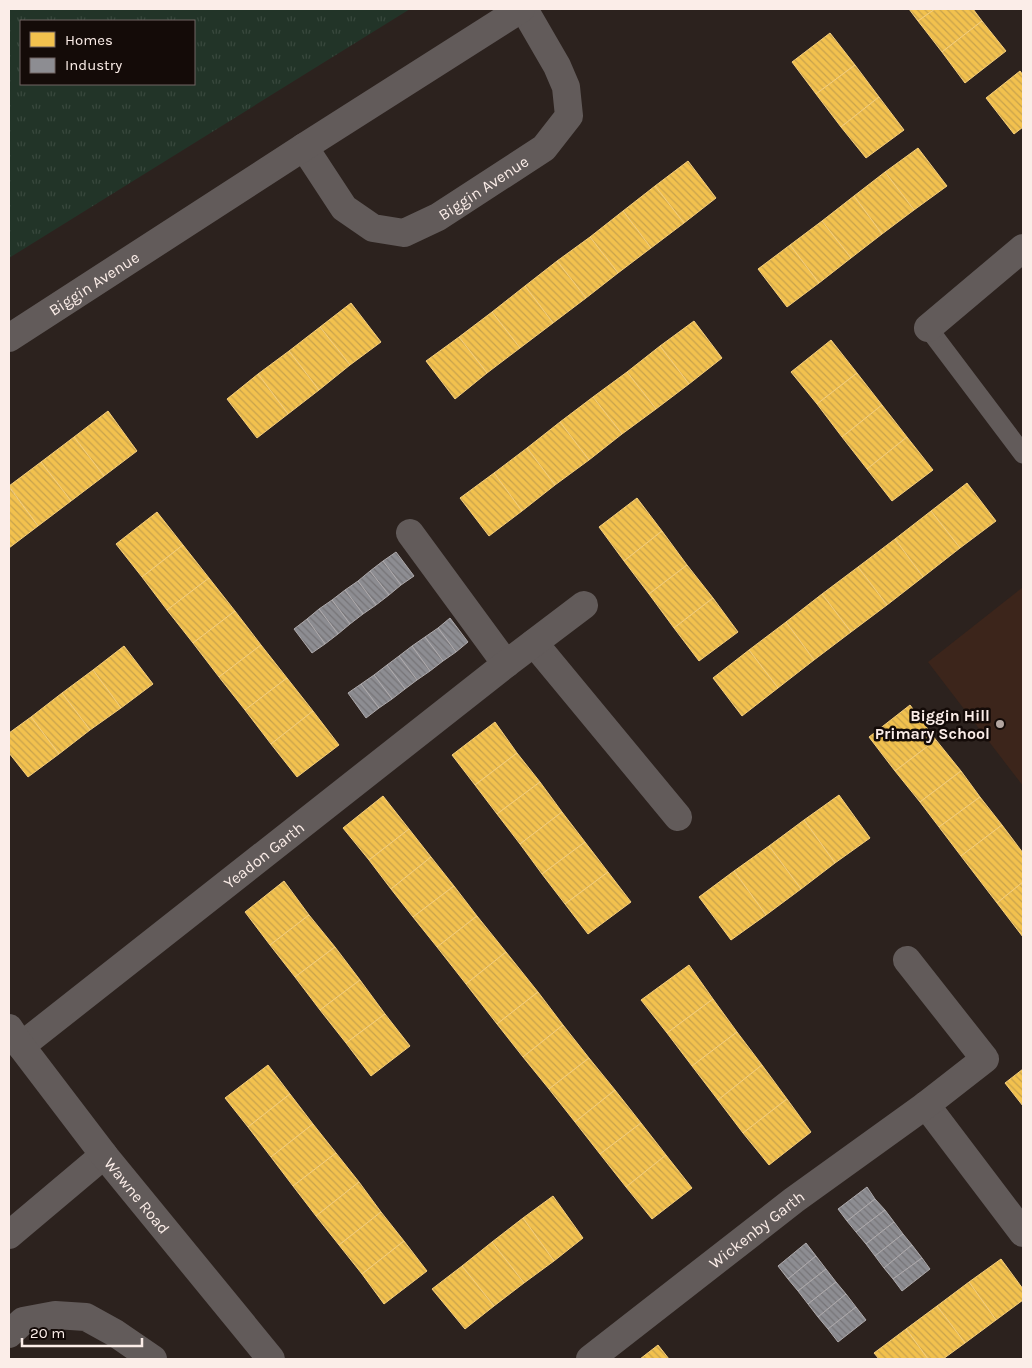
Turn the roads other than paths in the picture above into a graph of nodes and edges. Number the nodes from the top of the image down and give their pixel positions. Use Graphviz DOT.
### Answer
graph roads {
  1 [pos="523,9"];
  2 [pos="304,147"];
  3 [pos="1023,248"];
  4 [pos="928,328"];
  5 [pos="9,338"];
  6 [pos="1023,454"];
  7 [pos="410,534"];
  8 [pos="584,605"];
  9 [pos="534,643"];
  10 [pos="506,664"];
  11 [pos="678,817"];
  12 [pos="907,960"];
  13 [pos="15,1037"];
  14 [pos="926,1105"];
  15 [pos="104,1155"];
  16 [pos="1023,1233"];
  17 [pos="9,1235"];
  18 [pos="9,1334"];
  19 [pos="153,1359"];
  20 [pos="271,1359"];
  21 [pos="590,1359"];
  1 -- 2 [label="street, Biggin Avenue"];
  1 -- 2 [label="street, Biggin Avenue"];
  2 -- 5 [label="street, Biggin Avenue"];
  3 -- 4 [label="street"];
  4 -- 6 [label="lane"];
  7 -- 10 [label="street"];
  8 -- 9 [label="street, Yeadon Garth"];
  9 -- 10 [label="street, Yeadon Garth"];
  9 -- 11 [label="street"];
  10 -- 13 [label="street, Yeadon Garth"];
  12 -- 14 [label="street, Wickenby Garth"];
  13 -- 15 [label="street, Wawne Road"];
  14 -- 16 [label="street"];
  14 -- 21 [label="street, Wickenby Garth"];
  15 -- 17 [label="street"];
  15 -- 20 [label="street, Wawne Road"];
  18 -- 19 [label="street"];
}
